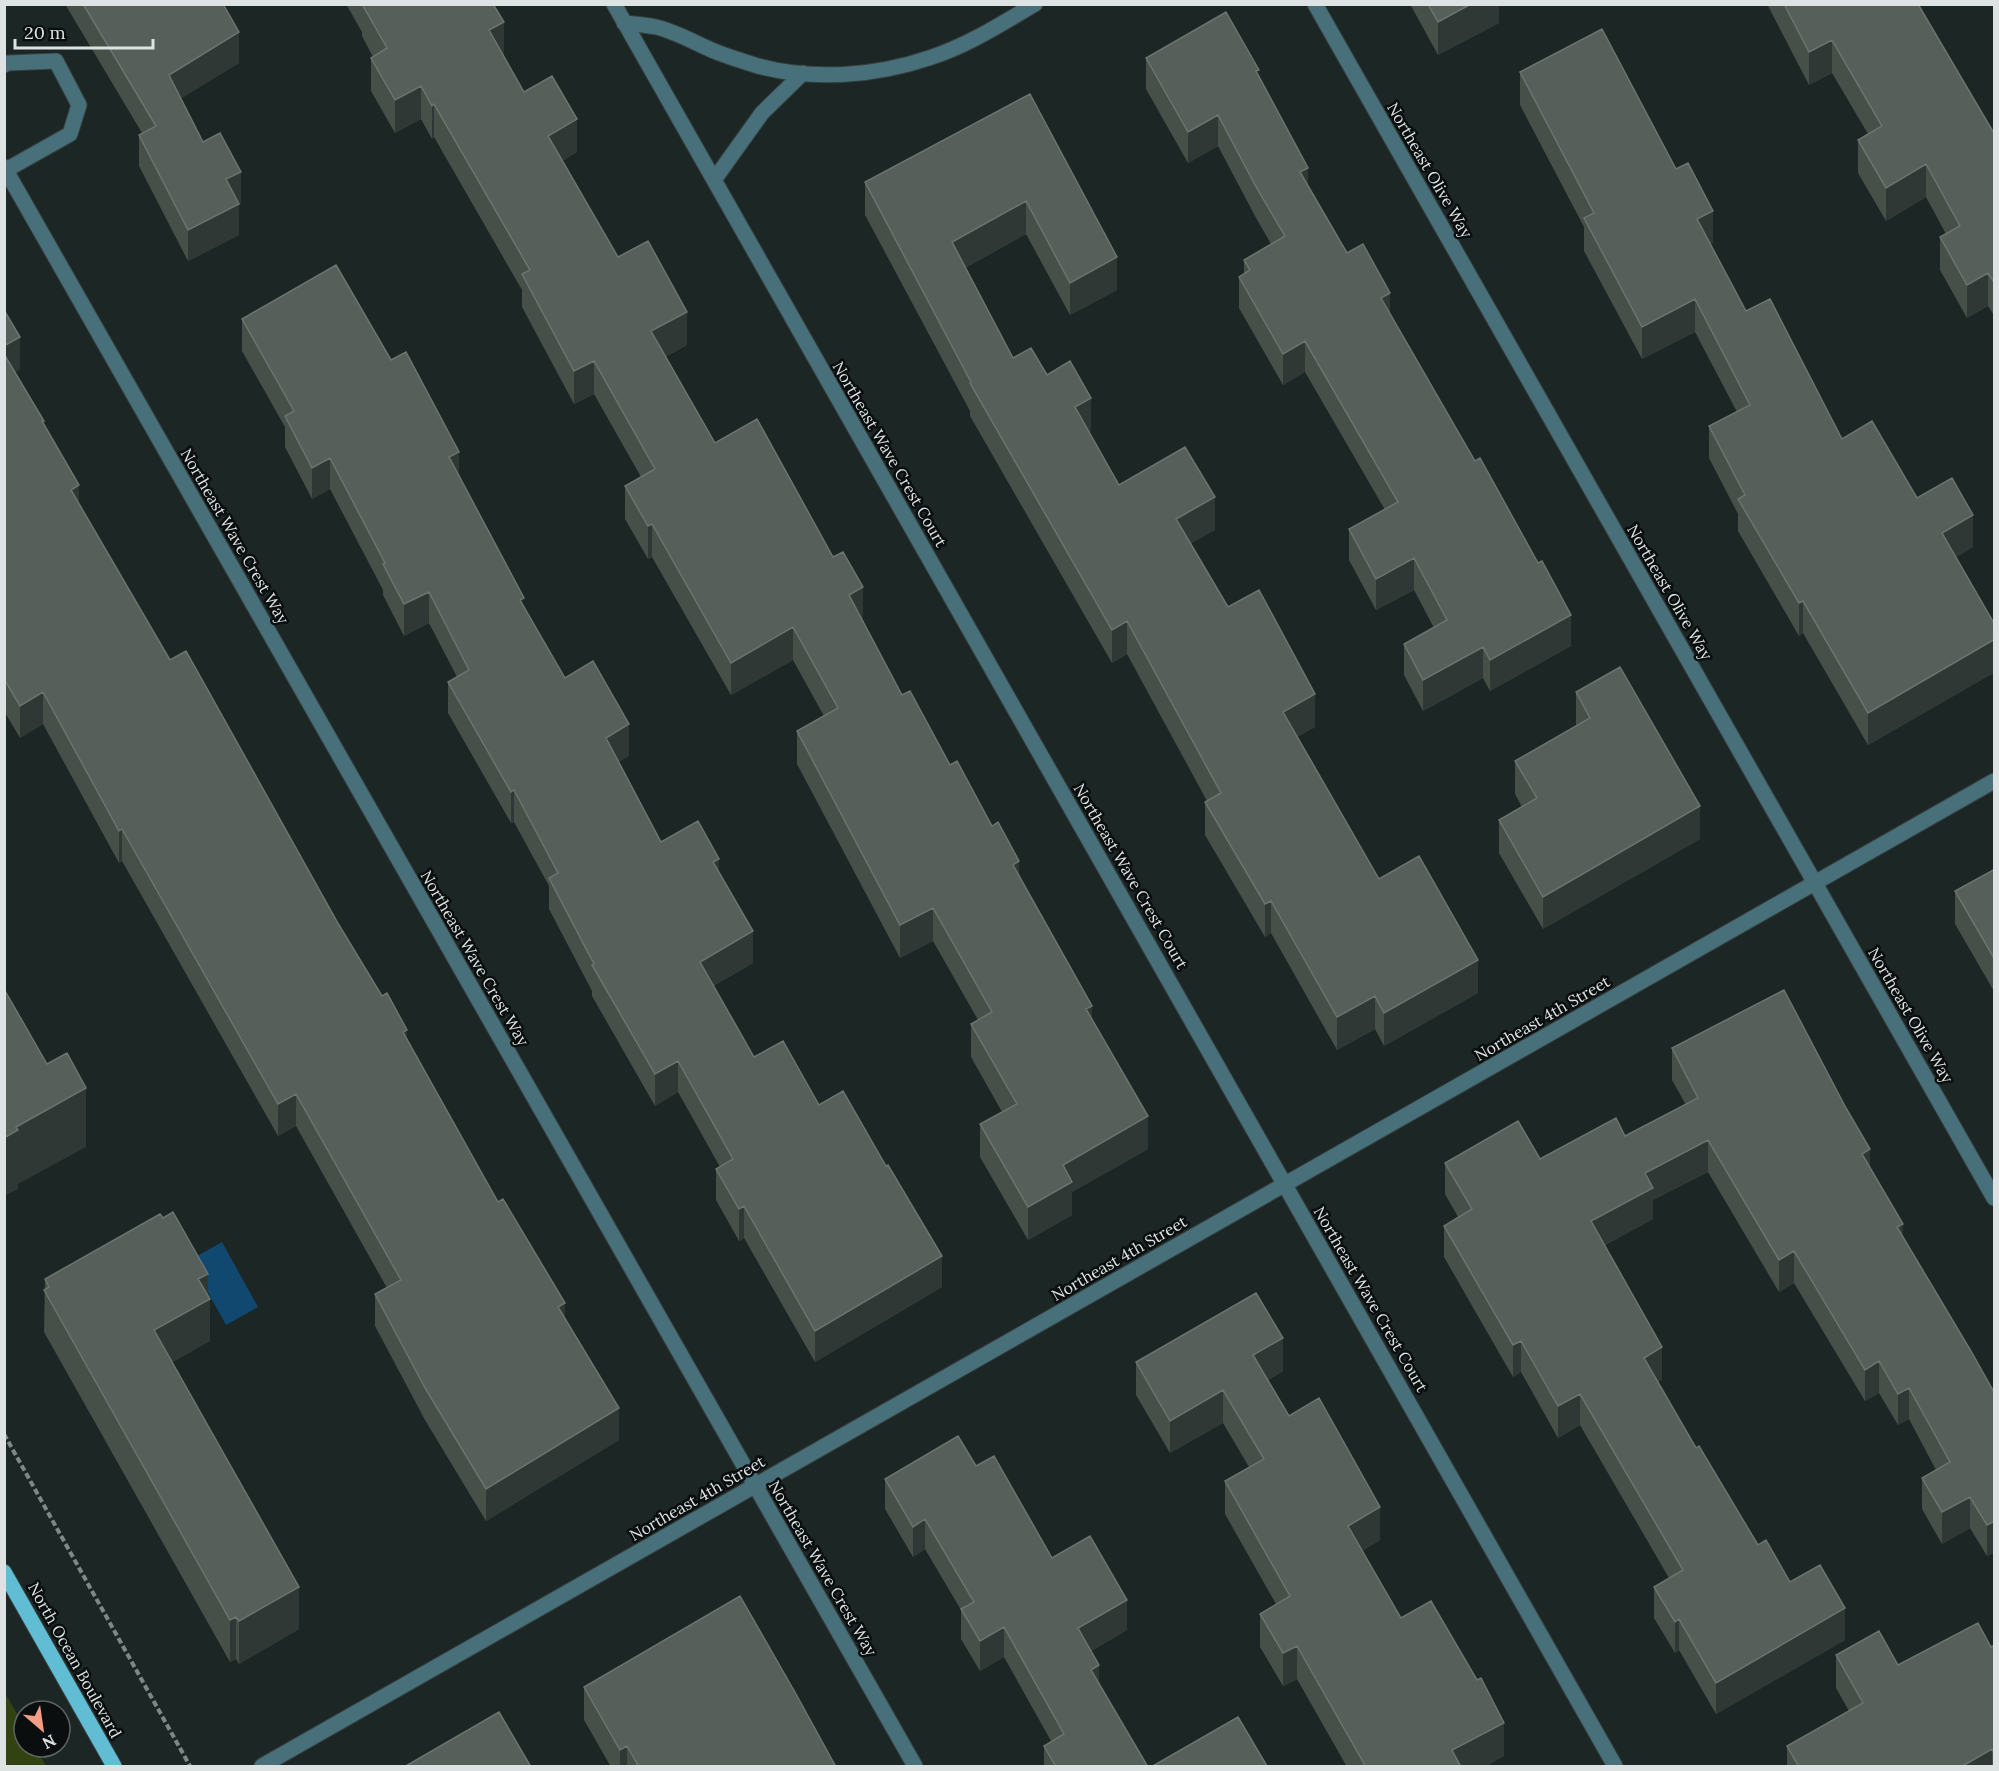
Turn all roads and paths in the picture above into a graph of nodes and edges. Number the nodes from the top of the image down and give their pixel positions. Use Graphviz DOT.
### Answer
graph roads {
  1 [pos="614,4"];
  2 [pos="1035,4"];
  3 [pos="1315,4"];
  4 [pos="624,23"];
  5 [pos="4,65"];
  6 [pos="803,74"];
  7 [pos="5,169"];
  8 [pos="714,180"];
  9 [pos="1995,781"];
  10 [pos="1815,883"];
  11 [pos="1285,1184"];
  12 [pos="1995,1198"];
  13 [pos="4,1434"];
  14 [pos="755,1486"];
  15 [pos="4,1572"];
  16 [pos="114,1767"];
  17 [pos="190,1767"];
  18 [pos="262,1767"];
  19 [pos="915,1767"];
  20 [pos="1616,1767"];
  1 -- 4 [label="street, Northeast Wave Crest Court"];
  2 -- 6 [label="street"];
  3 -- 10 [label="street, Northeast Olive Way"];
  4 -- 6 [label="street"];
  4 -- 8 [label="street, Northeast Wave Crest Court"];
  5 -- 7 [label="street"];
  6 -- 8 [label="street"];
  7 -- 14 [label="street, Northeast Wave Crest Way"];
  8 -- 11 [label="street, Northeast Wave Crest Court"];
  9 -- 10 [label="street, Northeast 4th Street"];
  10 -- 11 [label="street, Northeast 4th Street"];
  10 -- 12 [label="street, Northeast Olive Way"];
  11 -- 14 [label="street, Northeast 4th Street"];
  11 -- 20 [label="street, Northeast Wave Crest Court"];
  13 -- 17 [label="path"];
  14 -- 18 [label="street, Northeast 4th Street"];
  14 -- 19 [label="street, Northeast Wave Crest Way"];
  15 -- 16 [label="main road, North Ocean Boulevard"];
}
